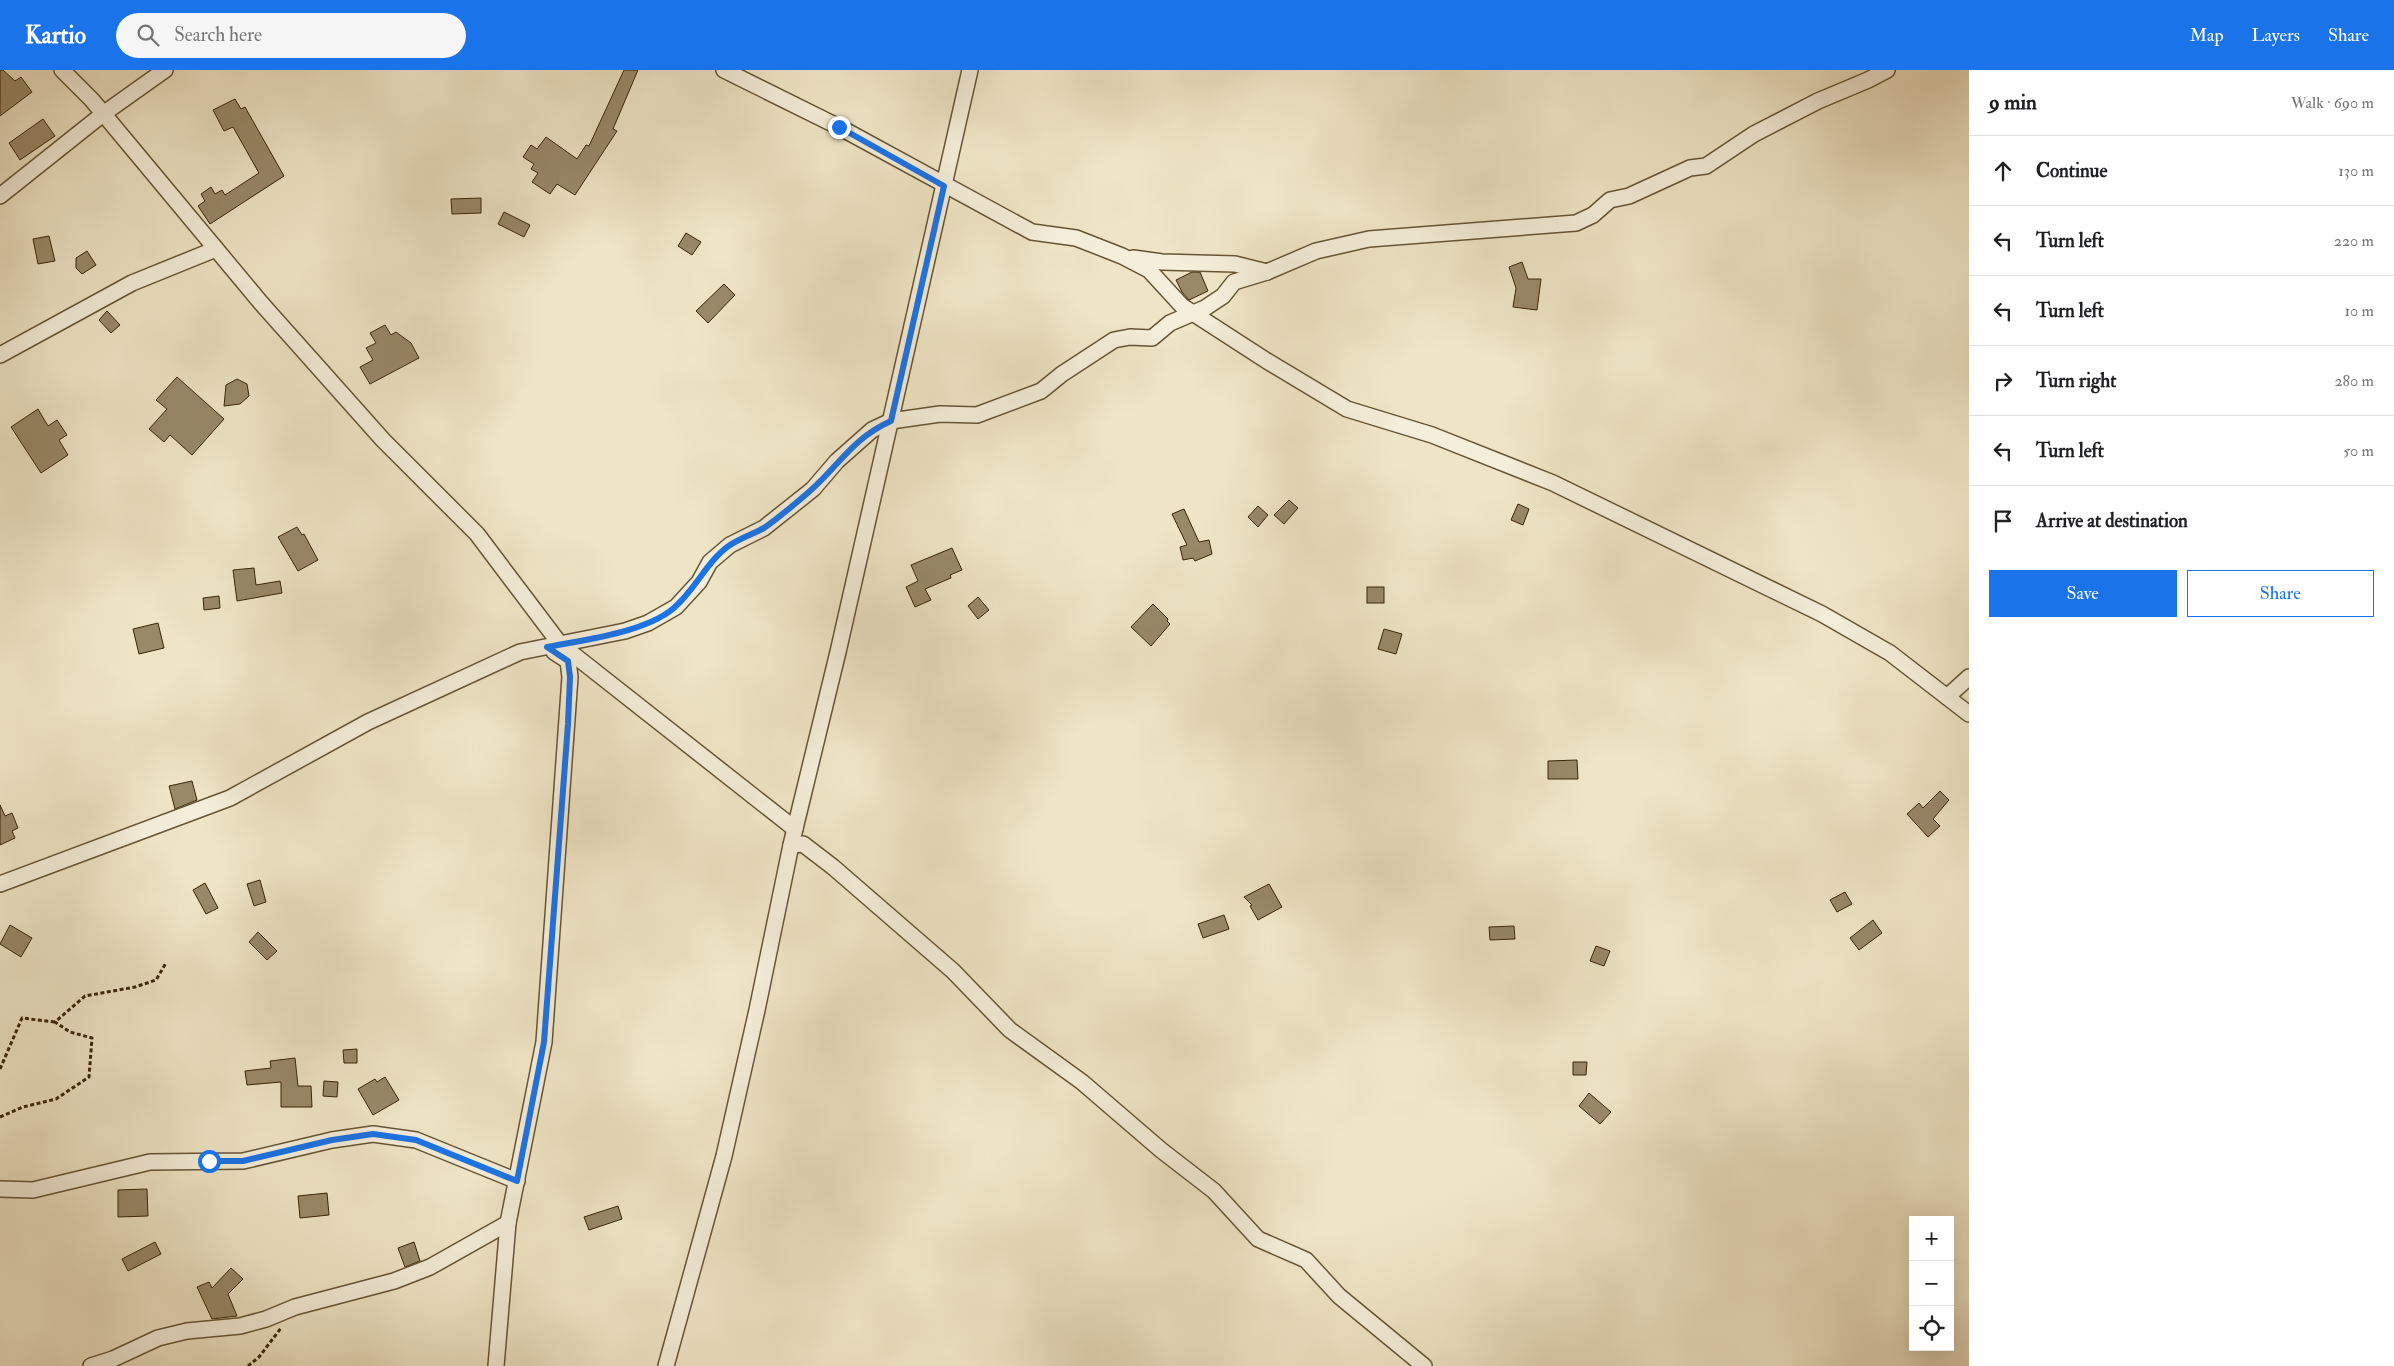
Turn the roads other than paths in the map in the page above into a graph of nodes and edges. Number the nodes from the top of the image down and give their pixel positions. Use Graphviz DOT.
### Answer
graph roads {
  1 [pos="62,70"];
  2 [pos="165,70"];
  3 [pos="724,70"];
  4 [pos="970,70"];
  5 [pos="1887,70"];
  6 [pos="103,114"];
  7 [pos="944,186"];
  8 [pos="0,196"];
  9 [pos="216,249"];
  10 [pos="1122,256"];
  11 [pos="1267,272"];
  12 [pos="1193,312"];
  13 [pos="0,355"];
  14 [pos="891,421"];
  15 [pos="553,646"];
  16 [pos="1969,677"];
  17 [pos="1947,697"];
  18 [pos="1969,714"];
  19 [pos="795,829"];
  20 [pos="791,845"];
  21 [pos="0,884"];
  22 [pos="517,1181"];
  23 [pos="0,1189"];
  24 [pos="508,1223"];
  25 [pos="92,1366"];
  26 [pos="496,1366"];
  27 [pos="666,1366"];
  28 [pos="1424,1366"];
  1 -- 6 [label="street"];
  2 -- 6 [label="street"];
  3 -- 7 [label="street"];
  4 -- 7 [label="street"];
  5 -- 11 [label="street"];
  6 -- 8 [label="street"];
  6 -- 9 [label="street"];
  7 -- 10 [label="street"];
  7 -- 14 [label="street"];
  9 -- 13 [label="street"];
  9 -- 15 [label="street"];
  10 -- 11 [label="street"];
  10 -- 12 [label="street"];
  11 -- 12 [label="street"];
  12 -- 14 [label="street"];
  12 -- 17 [label="street"];
  14 -- 15 [label="street"];
  14 -- 19 [label="street"];
  15 -- 19 [label="street"];
  15 -- 21 [label="street"];
  15 -- 22 [label="street"];
  16 -- 17 [label="street"];
  17 -- 18 [label="street"];
  19 -- 20 [label="street"];
  20 -- 27 [label="street"];
  20 -- 28 [label="street"];
  22 -- 23 [label="street"];
  22 -- 24 [label="street"];
  24 -- 25 [label="street"];
  24 -- 26 [label="street"];
}
